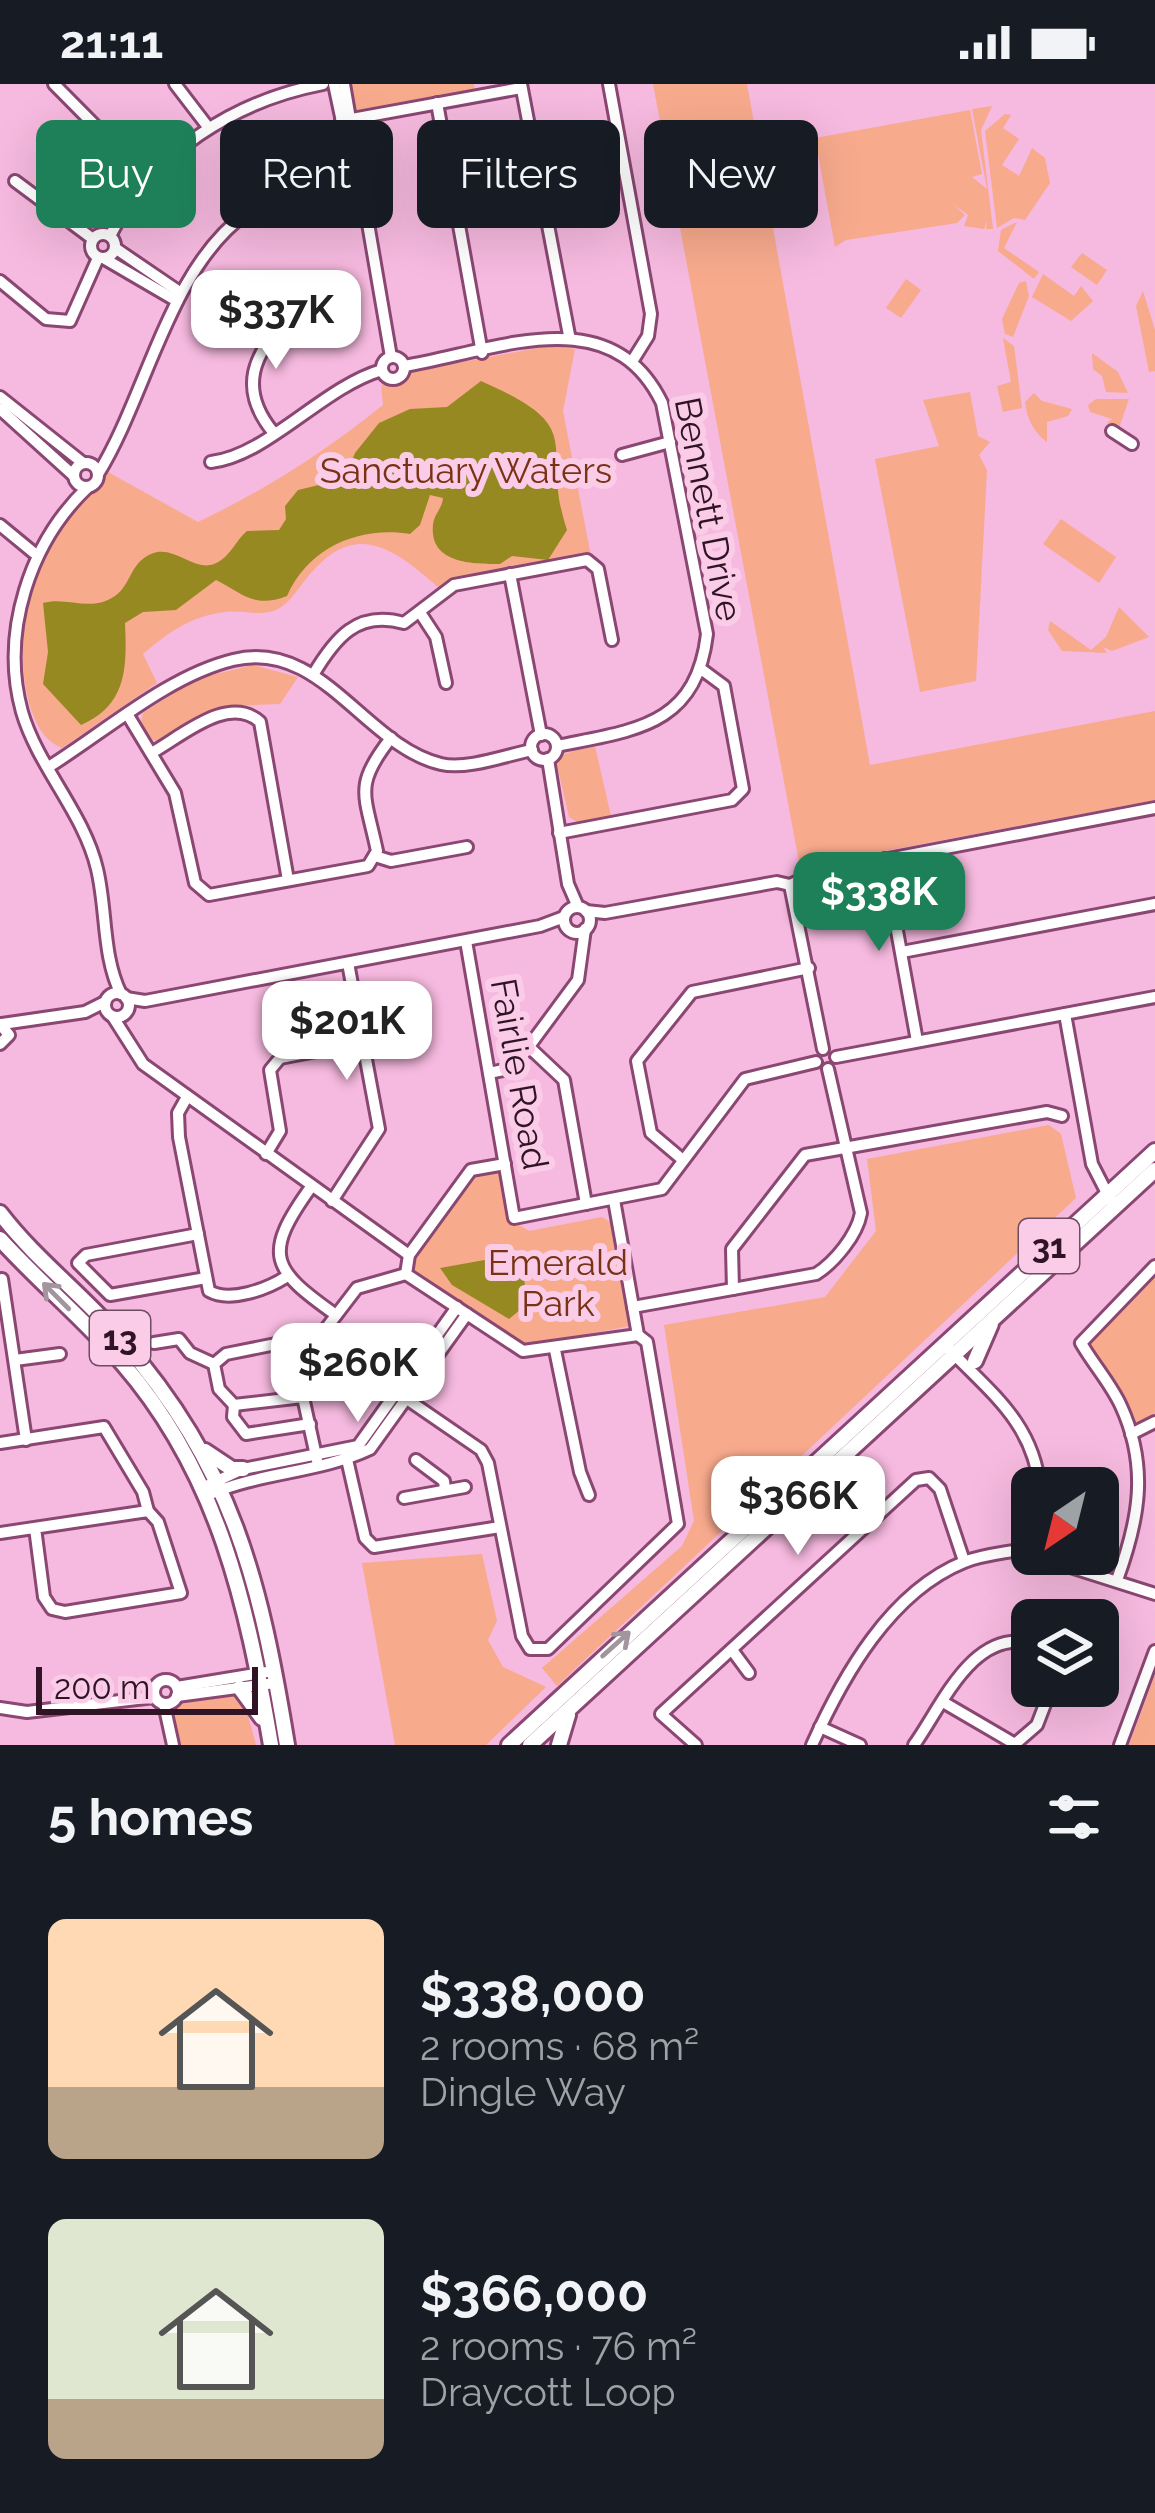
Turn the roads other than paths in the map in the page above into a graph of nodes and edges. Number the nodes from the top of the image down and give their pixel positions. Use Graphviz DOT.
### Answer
graph roads {
  1 [pos="54,84"];
  2 [pos="175,84"];
  3 [pos="323,84"];
  4 [pos="334,84"];
  5 [pos="344,84"];
  6 [pos="610,84"];
  7 [pos="521,86"];
  8 [pos="437,103"];
  9 [pos="89,120"];
  10 [pos="346,120"];
  11 [pos="346,120"];
  12 [pos="351,120"];
  13 [pos="208,127"];
  14 [pos="196,138"];
  15 [pos="15,181"];
  16 [pos="120,228"];
  17 [pos="234,228"];
  18 [pos="366,228"];
  19 [pos="93,238"];
  20 [pos="112,242"];
  21 [pos="101,258"];
  22 [pos="0,281"];
  23 [pos="179,297"];
  24 [pos="288,316"];
  25 [pos="569,335"];
  26 [pos="482,353"];
  27 [pos="391,357"];
  28 [pos="633,360"];
  29 [pos="404,366"];
  30 [pos="382,370"];
  31 [pos="0,397"];
  32 [pos="0,410"];
  33 [pos="1112,431"];
  34 [pos="273,432"];
  35 [pos="38,435"];
  36 [pos="670,442"];
  37 [pos="1132,444"];
  38 [pos="622,455"];
  39 [pos="211,462"];
  40 [pos="91,467"];
  41 [pos="74,478"];
  42 [pos="88,487"];
  43 [pos="69,505"];
  44 [pos="0,525"];
  45 [pos="34,554"];
  46 [pos="510,574"];
  47 [pos="421,614"];
  48 [pos="612,640"];
  49 [pos="701,669"];
  50 [pos="313,675"];
  51 [pos="446,683"];
  52 [pos="17,684"];
  53 [pos="0,685"];
  54 [pos="129,717"];
  55 [pos="541,735"];
  56 [pos="391,738"];
  57 [pos="556,746"];
  58 [pos="532,750"];
  59 [pos="153,752"];
  60 [pos="548,759"];
  61 [pos="50,766"];
  62 [pos="1155,808"];
  63 [pos="559,833"];
  64 [pos="466,847"];
  65 [pos="375,856"];
  66 [pos="884,860"];
  67 [pos="288,880"];
  68 [pos="790,885"];
  69 [pos="1155,904"];
  70 [pos="576,920"];
  71 [pos="466,941"];
  72 [pos="902,952"];
  73 [pos="348,963"];
  74 [pos="809,968"];
  75 [pos="1155,997"];
  76 [pos="117,1006"];
  77 [pos="1065,1013"];
  78 [pos="33,1023"];
  79 [pos="1,1024"];
  80 [pos="4,1041"];
  81 [pos="917,1041"];
  82 [pos="363,1042"];
  83 [pos="529,1047"];
  84 [pos="824,1049"];
  85 [pos="836,1057"];
  86 [pos="816,1062"];
  87 [pos="828,1069"];
  88 [pos="489,1073"];
  89 [pos="187,1097"];
  90 [pos="1062,1116"];
  91 [pos="848,1149"];
  92 [pos="1155,1151"];
  93 [pos="266,1154"];
  94 [pos="683,1160"];
  95 [pos="505,1164"];
  96 [pos="1155,1170"];
  97 [pos="311,1187"];
  98 [pos="1115,1197"];
  99 [pos="614,1200"];
  100 [pos="332,1201"];
  101 [pos="586,1204"];
  102 [pos="0,1213"];
  103 [pos="198,1234"];
  104 [pos="0,1239"];
  105 [pos="409,1255"];
  106 [pos="1155,1266"];
  107 [pos="406,1274"];
  108 [pos="286,1277"];
  109 [pos="2,1279"];
  110 [pos="206,1279"];
  111 [pos="733,1289"];
  112 [pos="633,1306"];
  113 [pos="462,1311"];
  114 [pos="997,1314"];
  115 [pos="336,1315"];
  116 [pos="638,1335"];
  117 [pos="154,1343"];
  118 [pos="953,1344"];
  119 [pos="555,1350"];
  120 [pos="60,1354"];
  121 [pos="15,1360"];
  122 [pos="975,1361"];
  123 [pos="214,1364"];
  124 [pos="986,1382"];
  125 [pos="402,1396"];
  126 [pos="234,1405"];
  127 [pos="1155,1422"];
  128 [pos="310,1424"];
  129 [pos="1131,1434"];
  130 [pos="26,1440"];
  131 [pos="0,1444"];
  132 [pos="201,1448"];
  133 [pos="346,1455"];
  134 [pos="416,1460"];
  135 [pos="317,1461"];
  136 [pos="1034,1467"];
  137 [pos="244,1469"];
  138 [pos="465,1487"];
  139 [pos="213,1488"];
  140 [pos="445,1489"];
  141 [pos="590,1495"];
  142 [pos="404,1498"];
  143 [pos="148,1510"];
  144 [pos="1138,1512"];
  145 [pos="1155,1512"];
  146 [pos="500,1527"];
  147 [pos="35,1528"];
  148 [pos="0,1533"];
  149 [pos="1011,1553"];
  150 [pos="964,1562"];
  151 [pos="1103,1575"];
  152 [pos="1117,1580"];
  153 [pos="1155,1594"];
  154 [pos="1011,1642"];
  155 [pos="732,1650"];
  156 [pos="1155,1651"];
  157 [pos="749,1673"];
  158 [pos="267,1678"];
  159 [pos="240,1688"];
  160 [pos="166,1696"];
  161 [pos="944,1702"];
  162 [pos="573,1706"];
  163 [pos="1043,1707"];
  164 [pos="0,1708"];
  165 [pos="820,1727"];
  166 [pos="268,1728"];
  167 [pos="537,1734"];
  168 [pos="173,1745"];
  169 [pos="271,1745"];
  170 [pos="286,1745"];
  171 [pos="509,1745"];
  172 [pos="559,1745"];
  173 [pos="696,1745"];
  174 [pos="812,1745"];
  175 [pos="860,1745"];
  176 [pos="914,1745"];
  177 [pos="1120,1745"];
  1 -- 9 [label="street"];
  2 -- 13 [label="street"];
  3 -- 13 [label="street"];
  4 -- 10 [label="street"];
  5 -- 11 [label="street"];
  6 -- 28 [label="street"];
  7 -- 8 [label="street"];
  7 -- 25 [label="street"];
  8 -- 12 [label="street"];
  8 -- 26 [label="street"];
  13 -- 14 [label="street"];
  15 -- 19 [label="street"];
  16 -- 20 [label="street"];
  17 -- 23 [label="street"];
  18 -- 27 [label="street"];
  19 -- 20 [label="street"];
  19 -- 21 [label="street"];
  20 -- 21 [label="street"];
  20 -- 23 [label="street"];
  21 -- 22 [label="street"];
  21 -- 23 [label="street"];
  23 -- 40 [label="street"];
  24 -- 34 [label="street"];
  25 -- 26 [label="street"];
  25 -- 28 [label="street, Bennett Drive"];
  26 -- 29 [label="street"];
  27 -- 29 [label="street"];
  27 -- 30 [label="street"];
  28 -- 36 [label="street, Bennett Drive"];
  29 -- 30 [label="street"];
  30 -- 34 [label="street"];
  31 -- 35 [label="street"];
  32 -- 35 [label="street"];
  33 -- 37 [label="street"];
  34 -- 39 [label="street"];
  35 -- 40 [label="street"];
  35 -- 41 [label="street"];
  36 -- 38 [label="street"];
  36 -- 49 [label="street, Bennett Drive"];
  40 -- 41 [label="street"];
  40 -- 42 [label="street"];
  41 -- 42 [label="street"];
  41 -- 43 [label="street"];
  42 -- 43 [label="street"];
  43 -- 45 [label="street"];
  44 -- 45 [label="street"];
  45 -- 52 [label="street"];
  46 -- 47 [label="street"];
  46 -- 48 [label="street"];
  46 -- 55 [label="street"];
  47 -- 50 [label="street"];
  47 -- 51 [label="street"];
  49 -- 57 [label="street, Bennett Drive"];
  49 -- 63 [label="street"];
  50 -- 54 [label="street"];
  50 -- 56 [label="street"];
  52 -- 53 [label="street"];
  52 -- 61 [label="street"];
  54 -- 59 [label="street"];
  54 -- 61 [label="street"];
  55 -- 57 [label="street"];
  55 -- 58 [label="street"];
  56 -- 58 [label="street"];
  56 -- 65 [label="street"];
  57 -- 60 [label="street"];
  58 -- 60 [label="street"];
  59 -- 67 [label="street"];
  59 -- 67 [label="street"];
  60 -- 63 [label="street"];
  61 -- 76 [label="street"];
  62 -- 66 [label="street"];
  63 -- 70 [label="street"];
  64 -- 65 [label="street"];
  65 -- 67 [label="street"];
  66 -- 68 [label="street"];
  66 -- 72 [label="street"];
  68 -- 70 [label="street"];
  68 -- 74 [label="street"];
  69 -- 72 [label="street"];
  70 -- 71 [label="street"];
  70 -- 83 [label="street"];
  71 -- 73 [label="street"];
  71 -- 88 [label="street, Fairlie Road"];
  72 -- 81 [label="street"];
  73 -- 76 [label="street"];
  73 -- 82 [label="street"];
  74 -- 84 [label="street"];
  74 -- 94 [label="street"];
  75 -- 77 [label="street"];
  76 -- 78 [label="street"];
  76 -- 89 [label="street"];
  77 -- 81 [label="street"];
  77 -- 98 [label="street"];
  78 -- 79 [label="street"];
  78 -- 80 [label="street"];
  79 -- 80 [label="street"];
  81 -- 85 [label="street"];
  82 -- 93 [label="street"];
  82 -- 100 [label="street"];
  83 -- 88 [label="street"];
  83 -- 101 [label="street"];
  84 -- 85 [label="street"];
  84 -- 86 [label="street"];
  85 -- 87 [label="street"];
  86 -- 87 [label="street"];
  86 -- 94 [label="street"];
  87 -- 91 [label="street"];
  88 -- 95 [label="street, Fairlie Road"];
  89 -- 93 [label="street"];
  89 -- 103 [label="street"];
  90 -- 91 [label="street"];
  91 -- 111 [label="street"];
  91 -- 111 [label="street"];
  92 -- 98 [label="main road, 31"];
  93 -- 97 [label="street"];
  94 -- 99 [label="street"];
  95 -- 101 [label="street, Fairlie Road"];
  95 -- 105 [label="street"];
  96 -- 98 [label="main road, 31"];
  97 -- 100 [label="street"];
  97 -- 108 [label="street"];
  98 -- 114 [label="main road, 31"];
  98 -- 118 [label="main road, 31"];
  99 -- 101 [label="street"];
  99 -- 112 [label="street"];
  100 -- 105 [label="street"];
  102 -- 132 [label="main road, 13"];
  103 -- 110 [label="street"];
  103 -- 110 [label="street"];
  139 -- 104 [label="main road, 13, one-way"];
  105 -- 107 [label="street"];
  106 -- 129 [label="street"];
  107 -- 113 [label="street"];
  107 -- 115 [label="street"];
  108 -- 110 [label="street"];
  108 -- 115 [label="street"];
  109 -- 121 [label="street"];
  111 -- 112 [label="street"];
  112 -- 116 [label="street"];
  113 -- 119 [label="street"];
  113 -- 125 [label="street"];
  114 -- 118 [label="main road, 31"];
  114 -- 122 [label="main road"];
  115 -- 123 [label="street"];
  116 -- 119 [label="street"];
  116 -- 146 [label="street"];
  117 -- 123 [label="street"];
  118 -- 122 [label="street"];
  118 -- 124 [label="street"];
  118 -- 162 [label="main road, 31"];
  167 -- 118 [label="main road, 31, one-way"];
  119 -- 141 [label="street"];
  120 -- 121 [label="street"];
  121 -- 130 [label="street"];
  122 -- 124 [label="street"];
  123 -- 126 [label="street"];
  124 -- 136 [label="street"];
  125 -- 133 [label="street"];
  125 -- 146 [label="street"];
  126 -- 128 [label="street"];
  126 -- 128 [label="street"];
  127 -- 129 [label="street"];
  128 -- 135 [label="street"];
  129 -- 144 [label="street"];
  130 -- 131 [label="street"];
  130 -- 143 [label="street"];
  132 -- 137 [label="main road"];
  132 -- 139 [label="main road, 13"];
  133 -- 135 [label="street"];
  133 -- 146 [label="street"];
  134 -- 140 [label="street"];
  135 -- 137 [label="street"];
  135 -- 139 [label="street"];
  137 -- 139 [label="street"];
  138 -- 140 [label="street"];
  139 -- 158 [label="main road, 13"];
  140 -- 142 [label="street"];
  143 -- 147 [label="street"];
  143 -- 147 [label="street"];
  144 -- 145 [label="street"];
  144 -- 152 [label="street"];
  147 -- 148 [label="street"];
  149 -- 150 [label="street"];
  150 -- 155 [label="street"];
  150 -- 165 [label="street"];
  151 -- 152 [label="street"];
  152 -- 153 [label="street"];
  154 -- 161 [label="street"];
  155 -- 157 [label="street"];
  155 -- 173 [label="street"];
  156 -- 177 [label="street"];
  158 -- 159 [label="street"];
  158 -- 160 [label="street"];
  158 -- 166 [label="main road, 13"];
  158 -- 170 [label="main road, 13"];
  159 -- 160 [label="street"];
  159 -- 166 [label="main road"];
  160 -- 164 [label="street"];
  160 -- 168 [label="street"];
  161 -- 163 [label="street"];
  161 -- 176 [label="street"];
  162 -- 167 [label="main road, 31"];
  162 -- 172 [label="main road"];
  165 -- 174 [label="street"];
  165 -- 175 [label="street"];
  166 -- 169 [label="main road, 13"];
  167 -- 171 [label="main road, 31"];
  167 -- 172 [label="street"];
}
